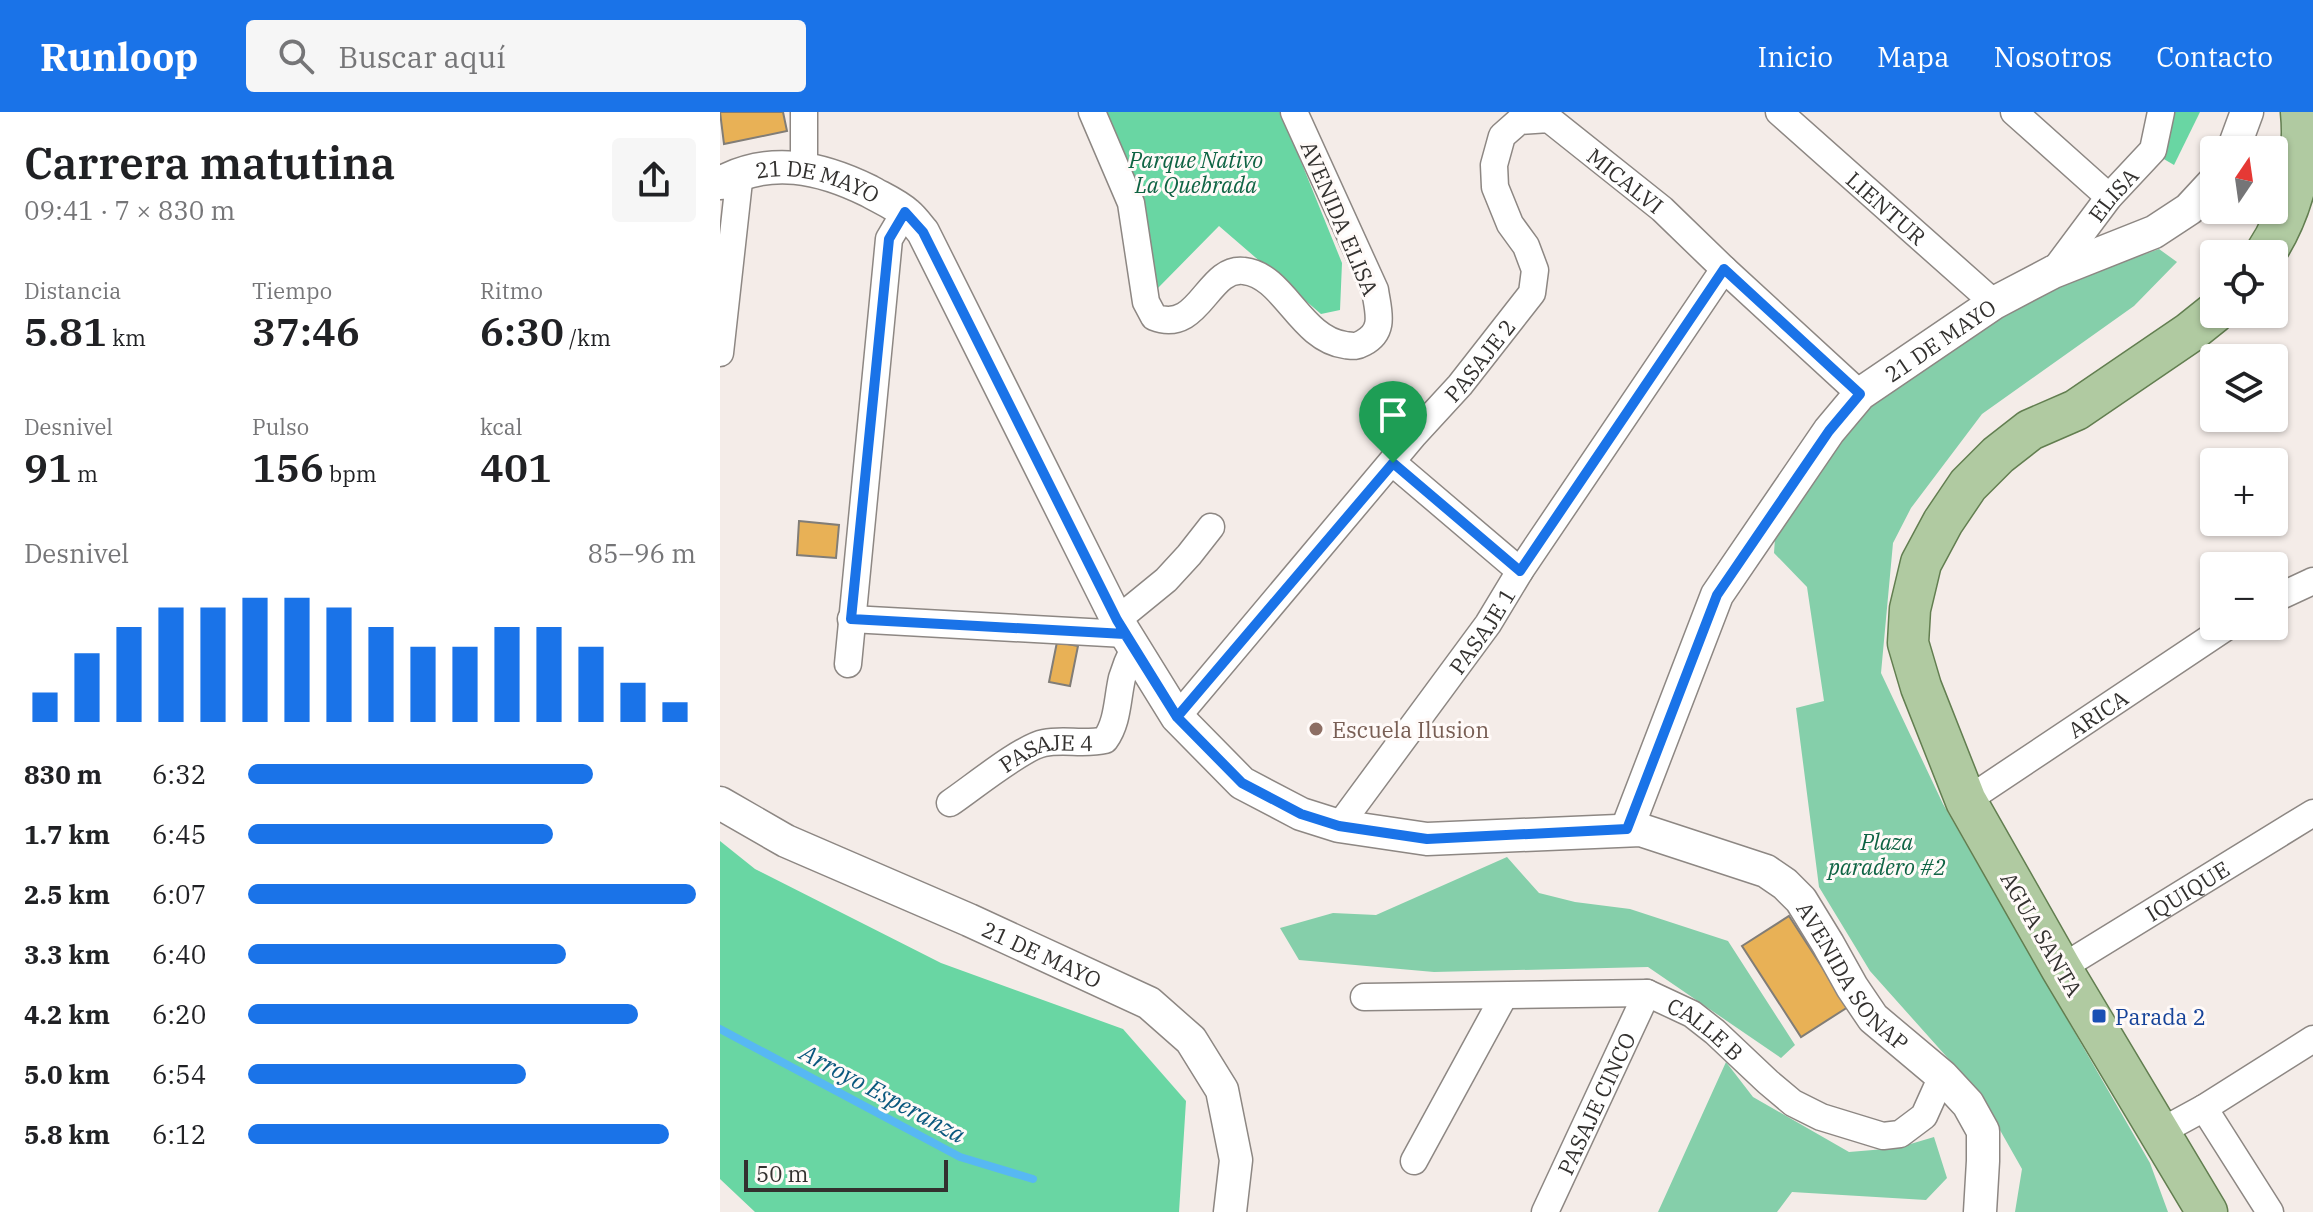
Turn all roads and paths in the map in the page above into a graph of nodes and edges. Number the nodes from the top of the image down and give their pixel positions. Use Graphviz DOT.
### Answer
graph roads {
  1 [pos="805,112"];
  2 [pos="1092,112"];
  3 [pos="1294,112"];
  4 [pos="1779,112"];
  5 [pos="2014,112"];
  6 [pos="2161,112"];
  7 [pos="2301,112"];
  8 [pos="2248,113"];
  9 [pos="2239,136"];
  10 [pos="2307,157"];
  11 [pos="804,168"];
  12 [pos="730,178"];
  13 [pos="2109,197"];
  14 [pos="2200,197"];
  15 [pos="905,212"];
  16 [pos="2275,240"];
  17 [pos="1724,269"];
  18 [pos="2053,272"];
  19 [pos="1532,293"];
  20 [pos="1994,303"];
  21 [pos="2200,324"];
  22 [pos="720,353"];
  23 [pos="1860,394"];
  24 [pos="1393,463"];
  25 [pos="1211,527"];
  26 [pos="1520,571"];
  27 [pos="2313,581"];
  28 [pos="2288,593"];
  29 [pos="851,619"];
  30 [pos="1125,634"];
  31 [pos="2207,640"];
  32 [pos="848,664"];
  33 [pos="1177,717"];
  34 [pos="1966,801"];
  35 [pos="720,803"];
  36 [pos="950,803"];
  37 [pos="2313,813"];
  38 [pos="1339,826"];
  39 [pos="1627,829"];
  40 [pos="2061,968"];
  41 [pos="1647,993"];
  42 [pos="1504,996"];
  43 [pos="1364,997"];
  44 [pos="2313,1039"];
  45 [pos="1942,1076"];
  46 [pos="2204,1108"];
  47 [pos="2160,1132"];
  48 [pos="1414,1161"];
  49 [pos="1230,1212"];
  50 [pos="1545,1212"];
  51 [pos="1980,1212"];
  52 [pos="2207,1212"];
  53 [pos="2270,1212"];
  1 -- 11 [label="street"];
  2 -- 3 [label="street, AVENIDA ELISA"];
  4 -- 20 [label="street, LIENTUR"];
  5 -- 13 [label="street"];
  6 -- 13 [label="street, ELISA"];
  7 -- 10 [label="main road"];
  8 -- 9 [label="street"];
  10 -- 16 [label="main road"];
  11 -- 12 [label="street, 21 DE MAYO"];
  11 -- 15 [label="street, 21 DE MAYO"];
  12 -- 22 [label="street"];
  13 -- 18 [label="street, ELISA"];
  14 -- 18 [label="street, 21 DE MAYO"];
  15 -- 29 [label="street"];
  15 -- 30 [label="street, 21 DE MAYO"];
  17 -- 19 [label="street, MICALVI"];
  17 -- 23 [label="street, MICALVI"];
  17 -- 26 [label="street, PASAJE 1"];
  18 -- 20 [label="street, 21 DE MAYO"];
  19 -- 24 [label="street, PASAJE 2"];
  20 -- 23 [label="street, 21 DE MAYO"];
  21 -- 34 [label="main road, AGUA SANTA"];
  23 -- 39 [label="street, 21 DE MAYO"];
  24 -- 26 [label="street"];
  24 -- 33 [label="street, PASAJE 2"];
  25 -- 30 [label="street"];
  26 -- 38 [label="street, PASAJE 1"];
  27 -- 28 [label="street"];
  29 -- 30 [label="street"];
  29 -- 32 [label="street"];
  30 -- 33 [label="street, 21 DE MAYO"];
  30 -- 36 [label="street, PASAJE 4"];
  31 -- 34 [label="street, ARICA"];
  33 -- 38 [label="street, 21 DE MAYO"];
  34 -- 40 [label="main road, AGUA SANTA"];
  35 -- 49 [label="street, 21 DE MAYO"];
  37 -- 40 [label="street, IQUIQUE"];
  38 -- 39 [label="street, 21 DE MAYO"];
  39 -- 45 [label="street, AVENIDA SONAP"];
  40 -- 47 [label="main road, AGUA SANTA"];
  41 -- 42 [label="street, CALLE B"];
  41 -- 45 [label="street, CALLE B"];
  41 -- 50 [label="street, PASAJE CINCO"];
  42 -- 43 [label="street, CALLE B"];
  42 -- 48 [label="street"];
  44 -- 46 [label="street"];
  45 -- 51 [label="street, AVENIDA SONAP"];
  46 -- 47 [label="street"];
  46 -- 53 [label="street"];
  47 -- 52 [label="main road, AGUA SANTA"];
}
